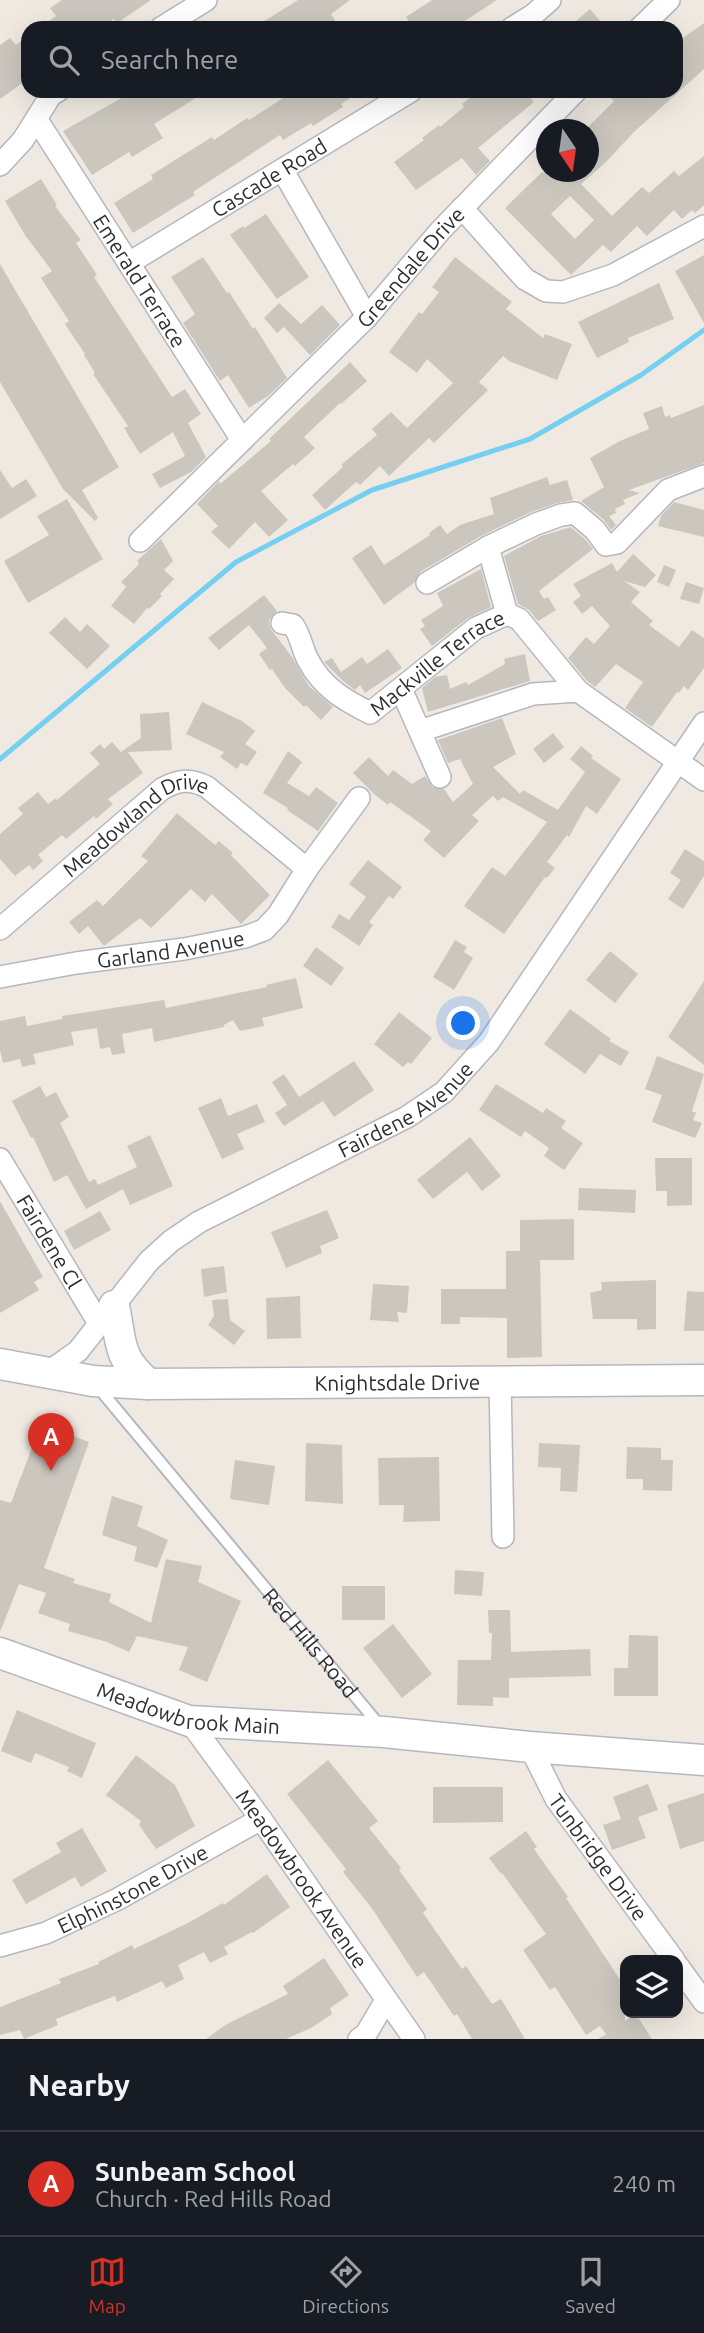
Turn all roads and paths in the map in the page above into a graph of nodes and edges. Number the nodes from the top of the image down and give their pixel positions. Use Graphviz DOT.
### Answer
graph roads {
  1 [pos="206,0"];
  2 [pos="550,0"];
  3 [pos="669,0"];
  4 [pos="172,21"];
  5 [pos="523,21"];
  6 [pos="647,21"];
  7 [pos="49,98"];
  8 [pos="400,98"];
  9 [pos="569,98"];
  10 [pos="37,120"];
  11 [pos="0,166"];
  12 [pos="283,171"];
  13 [pos="463,208"];
  14 [pos="704,226"];
  15 [pos="129,262"];
  16 [pos="367,317"];
  17 [pos="242,440"];
  18 [pos="704,476"];
  19 [pos="140,541"];
  20 [pos="488,547"];
  21 [pos="427,583"];
  22 [pos="507,614"];
  23 [pos="282,623"];
  24 [pos="401,689"];
  25 [pos="578,691"];
  26 [pos="704,723"];
  27 [pos="421,731"];
  28 [pos="677,761"];
  29 [pos="440,777"];
  30 [pos="704,780"];
  31 [pos="359,798"];
  32 [pos="307,869"];
  33 [pos="0,929"];
  34 [pos="0,977"];
  35 [pos="0,1159"];
  36 [pos="107,1316"];
  37 [pos="0,1364"];
  38 [pos="47,1373"];
  39 [pos="704,1380"];
  40 [pos="93,1381"];
  41 [pos="500,1381"];
  42 [pos="148,1384"];
  43 [pos="503,1537"];
  44 [pos="0,1653"];
  45 [pos="190,1721"];
  46 [pos="384,1732"];
  47 [pos="530,1747"];
  48 [pos="704,1760"];
  49 [pos="261,1819"];
  50 [pos="0,1946"];
  51 [pos="670,1955"];
  52 [pos="683,1973"];
  53 [pos="386,2000"];
  54 [pos="704,2002"];
  55 [pos="359,2039"];
  56 [pos="414,2039"];
  1 -- 4 [label="street"];
  2 -- 5 [label="street"];
  3 -- 6 [label="street"];
  7 -- 10 [label="street"];
  8 -- 12 [label="street, Cascade Road"];
  9 -- 13 [label="street, Greendale Drive"];
  10 -- 11 [label="street"];
  10 -- 15 [label="street, Emerald Terrace"];
  12 -- 15 [label="street, Cascade Road"];
  12 -- 16 [label="street"];
  13 -- 14 [label="street"];
  13 -- 16 [label="street, Greendale Drive"];
  15 -- 17 [label="street, Emerald Terrace"];
  16 -- 17 [label="street, Greendale Drive"];
  17 -- 19 [label="street, Greendale Drive"];
  18 -- 20 [label="street"];
  20 -- 21 [label="street"];
  20 -- 22 [label="street"];
  22 -- 24 [label="street, Mackville Terrace"];
  22 -- 25 [label="street, Mackville Terrace"];
  23 -- 24 [label="street, Mackville Terrace"];
  24 -- 27 [label="street"];
  25 -- 27 [label="street"];
  25 -- 28 [label="street, Mackville Terrace"];
  26 -- 28 [label="street, Fairdene Avenue"];
  27 -- 29 [label="street"];
  28 -- 30 [label="street, Mackville Terrace"];
  28 -- 36 [label="street, Fairdene Avenue"];
  31 -- 32 [label="street, Garland Avenue"];
  32 -- 33 [label="street, Meadowland Drive"];
  32 -- 34 [label="street, Garland Avenue"];
  35 -- 36 [label="street, Fairdene Cl"];
  36 -- 38 [label="street, Fairdene Avenue"];
  36 -- 42 [label="main road"];
  37 -- 38 [label="main road"];
  38 -- 40 [label="main road"];
  39 -- 41 [label="main road, Knightsdale Drive"];
  40 -- 42 [label="main road, Knightsdale Drive"];
  40 -- 46 [label="lane, Red Hills Road"];
  41 -- 42 [label="main road, Knightsdale Drive"];
  41 -- 43 [label="street"];
  44 -- 45 [label="main road, Meadowbrook Main"];
  45 -- 46 [label="main road, Meadowbrook Main"];
  45 -- 49 [label="street, Meadowbrook Avenue"];
  46 -- 47 [label="main road"];
  47 -- 48 [label="main road"];
  47 -- 51 [label="street, Tunbridge Drive"];
  49 -- 50 [label="street, Elphinstone Drive"];
  49 -- 53 [label="street, Meadowbrook Avenue"];
  52 -- 54 [label="street"];
  53 -- 55 [label="street"];
  53 -- 56 [label="street, Meadowbrook Avenue"];
}
